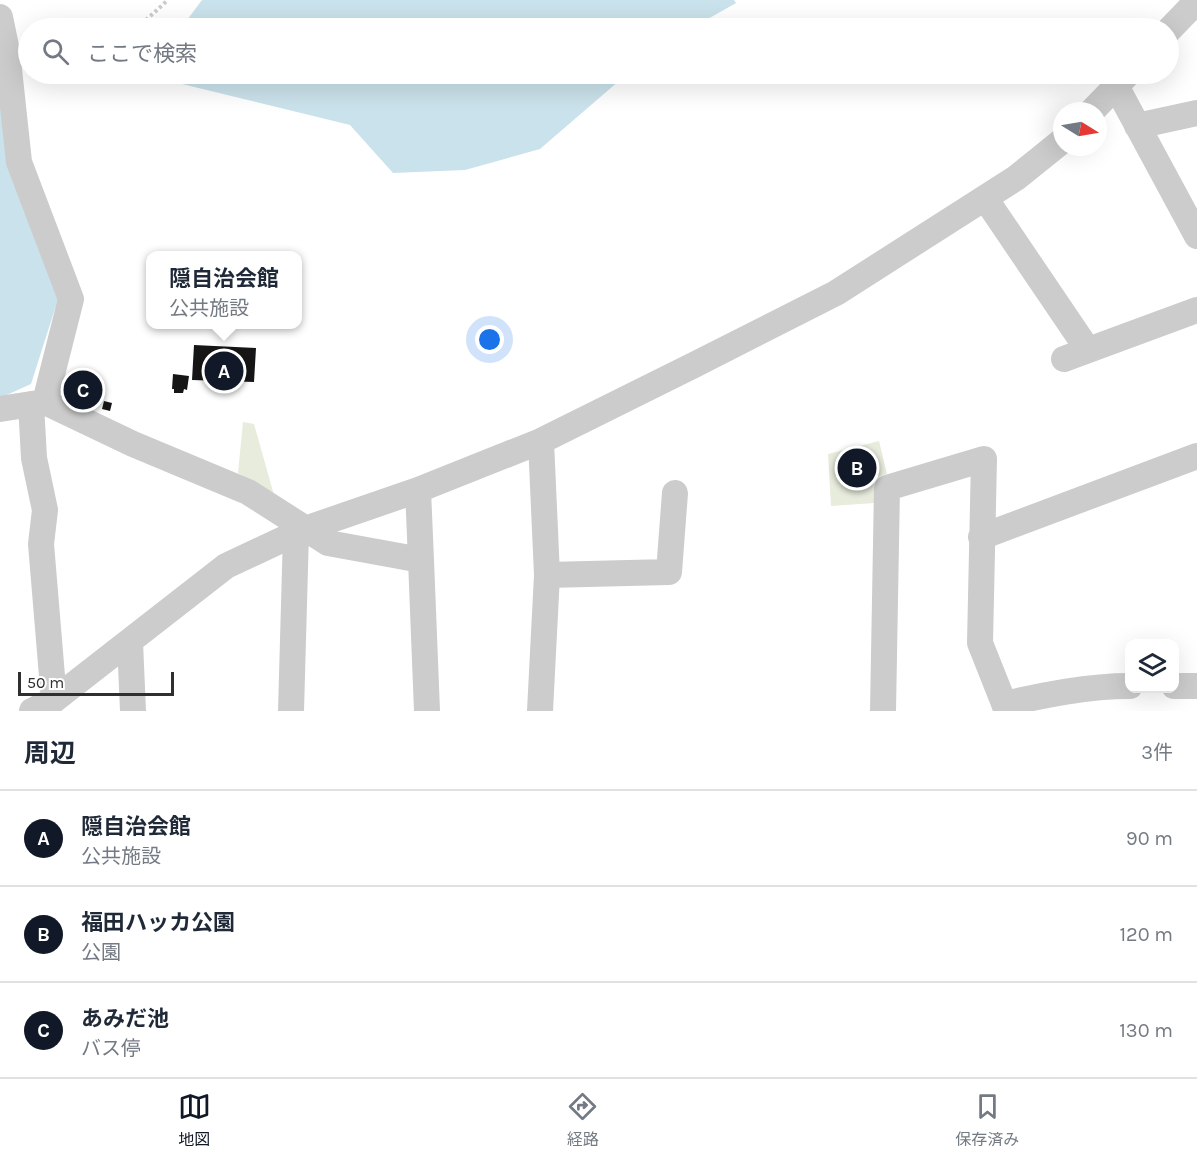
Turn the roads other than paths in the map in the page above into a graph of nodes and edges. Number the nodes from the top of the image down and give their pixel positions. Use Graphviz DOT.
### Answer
graph roads {
  1 [pos="1197,1"];
  2 [pos="0,17"];
  3 [pos="1179,20"];
  4 [pos="1118,84"];
  5 [pos="1123,84"];
  6 [pos="1101,102"];
  7 [pos="1197,113"];
  8 [pos="1137,126"];
  9 [pos="1053,148"];
  10 [pos="985,198"];
  11 [pos="1197,236"];
  12 [pos="1197,310"];
  13 [pos="1088,350"];
  14 [pos="1064,359"];
  15 [pos="38,403"];
  16 [pos="0,409"];
  17 [pos="541,441"];
  18 [pos="1197,456"];
  19 [pos="418,490"];
  20 [pos="675,493"];
  21 [pos="300,531"];
  22 [pos="981,537"];
  23 [pos="421,560"];
  24 [pos="547,575"];
  25 [pos="130,642"];
  26 [pos="1125,686"];
  27 [pos="1179,686"];
  28 [pos="1197,687"];
  29 [pos="43,706"];
  30 [pos="1005,708"];
  31 [pos="133,711"];
  32 [pos="291,711"];
  33 [pos="427,711"];
  34 [pos="540,711"];
  35 [pos="883,711"];
  1 -- 3 [label="street"];
  2 -- 15 [label="street"];
  4 -- 6 [label="street"];
  5 -- 8 [label="street"];
  7 -- 8 [label="street"];
  8 -- 11 [label="street"];
  9 -- 10 [label="street"];
  10 -- 13 [label="street"];
  10 -- 17 [label="street"];
  12 -- 13 [label="street"];
  13 -- 14 [label="street"];
  15 -- 16 [label="street"];
  15 -- 21 [label="street"];
  15 -- 29 [label="street"];
  17 -- 19 [label="street"];
  17 -- 24 [label="street"];
  18 -- 22 [label="street"];
  19 -- 21 [label="street"];
  19 -- 23 [label="street"];
  20 -- 24 [label="street"];
  21 -- 23 [label="street"];
  21 -- 25 [label="street"];
  21 -- 32 [label="street"];
  22 -- 30 [label="street"];
  22 -- 35 [label="street"];
  23 -- 33 [label="street"];
  24 -- 34 [label="street"];
  25 -- 29 [label="street"];
  25 -- 31 [label="street"];
  26 -- 30 [label="street"];
  27 -- 28 [label="street"];
}
